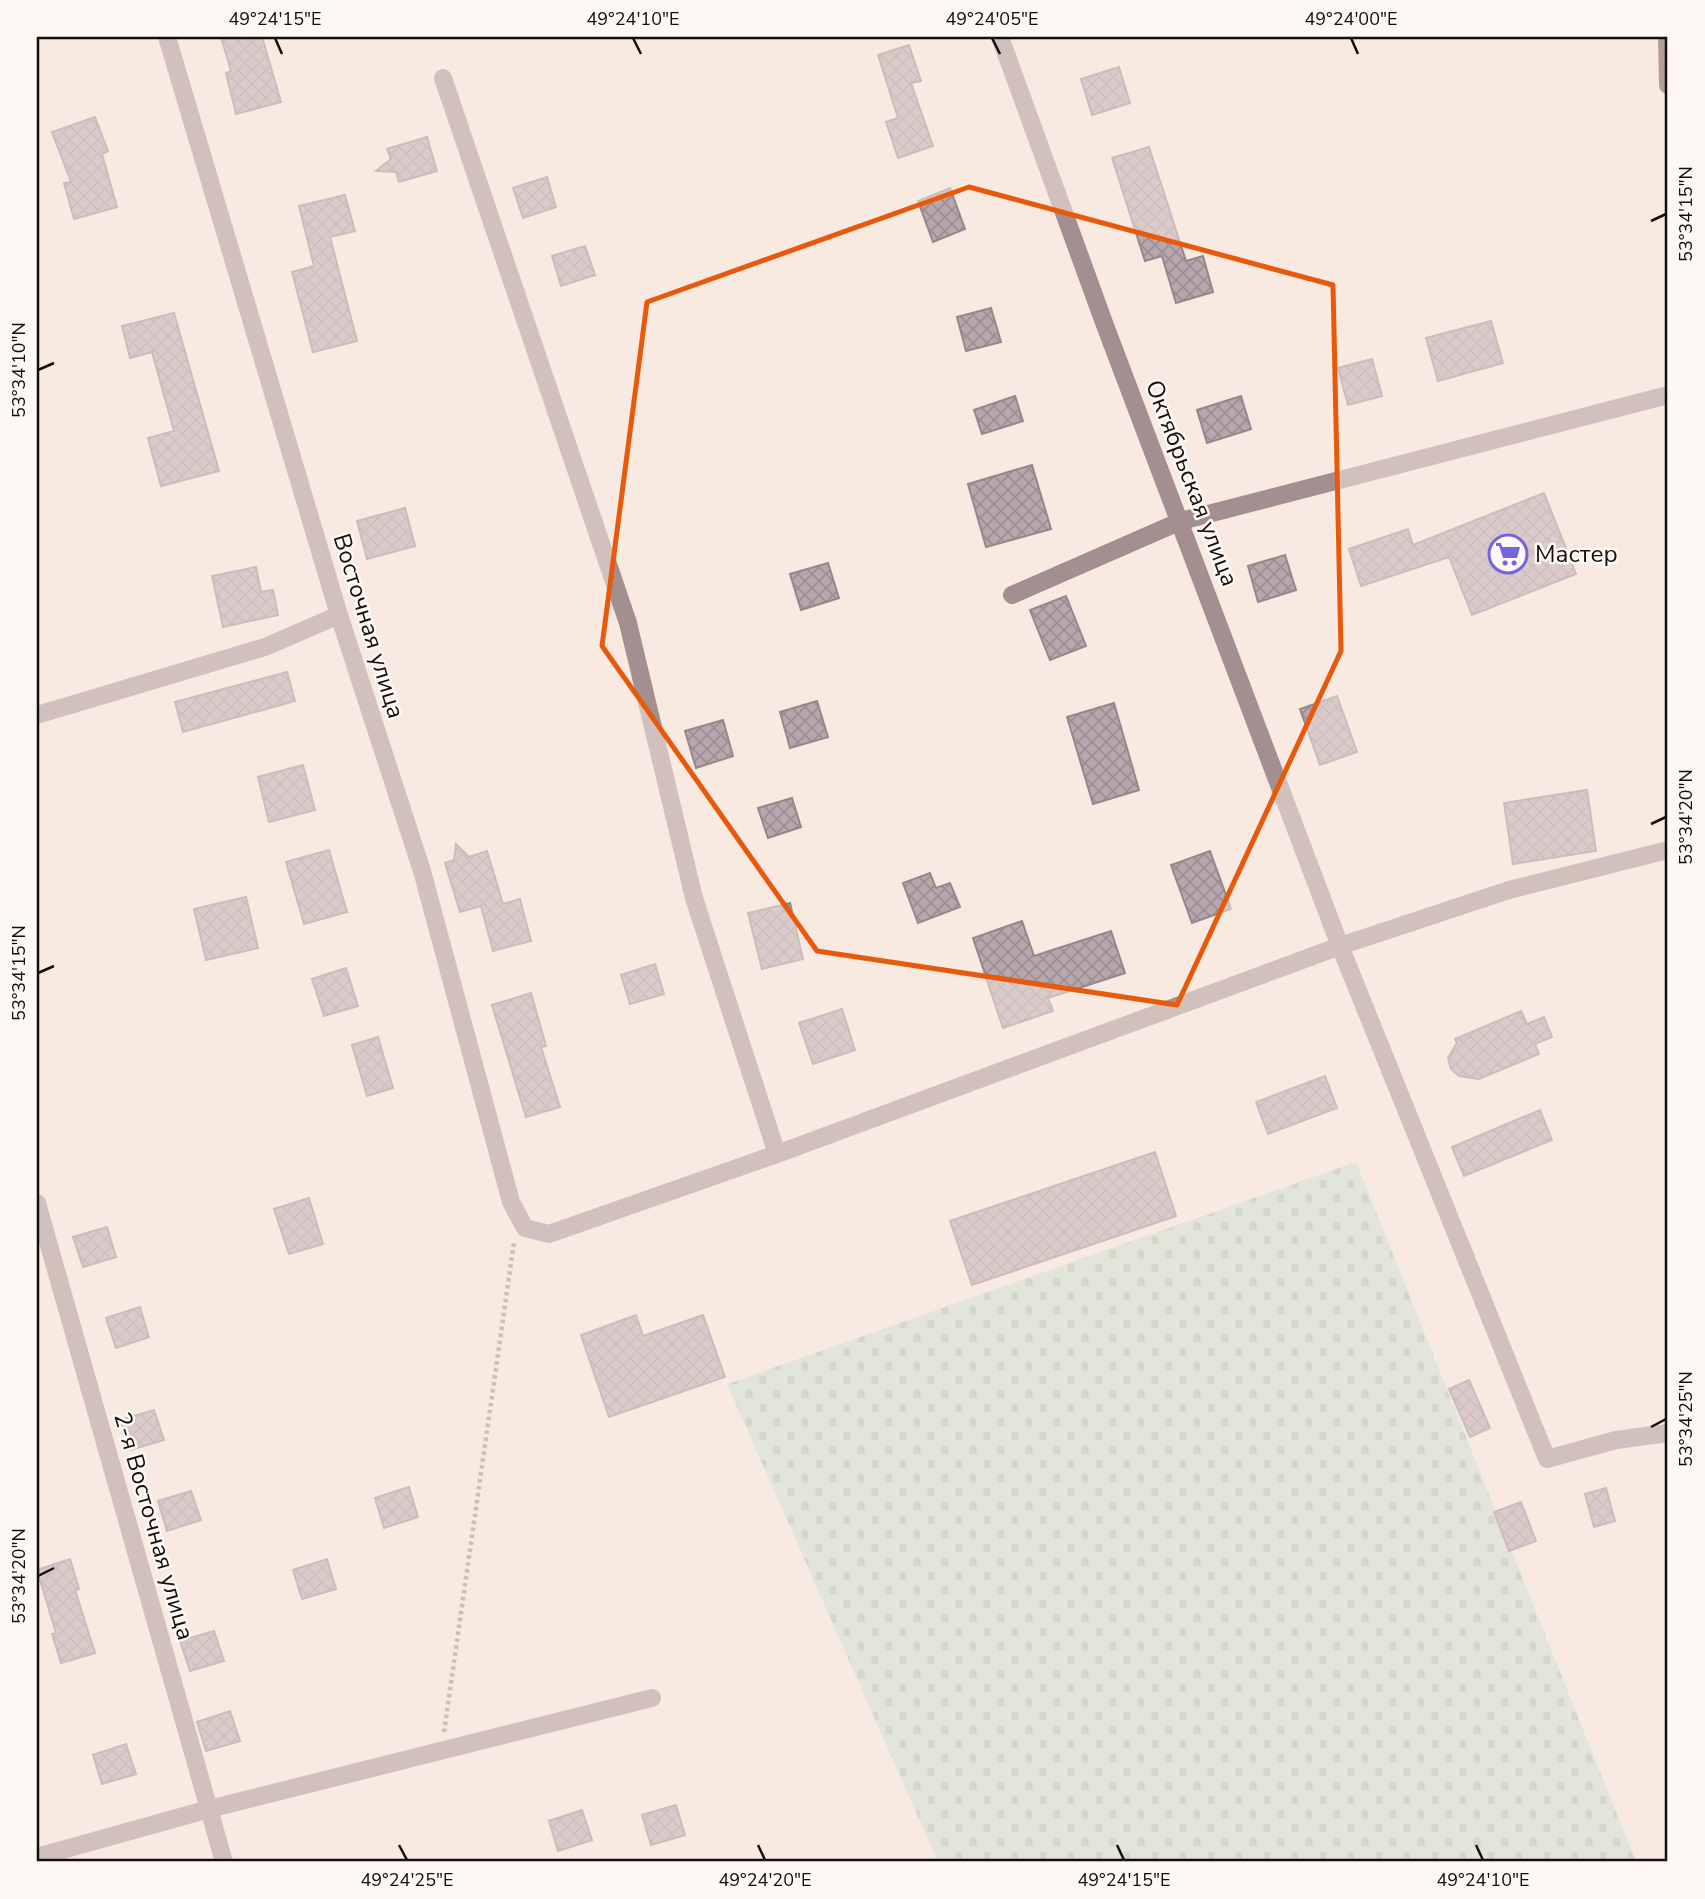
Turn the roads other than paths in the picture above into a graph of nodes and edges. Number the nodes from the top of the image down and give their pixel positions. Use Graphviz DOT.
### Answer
graph roads {
  1 [pos="167,37"];
  2 [pos="1000,37"];
  3 [pos="1667,37"];
  4 [pos="443,78"];
  5 [pos="1668,85"];
  6 [pos="1668,395"];
  7 [pos="1181,522"];
  8 [pos="1012,595"];
  9 [pos="339,615"];
  10 [pos="37,715"];
  11 [pos="1668,850"];
  12 [pos="1340,946"];
  13 [pos="777,1154"];
  14 [pos="37,1203"];
  15 [pos="1668,1433"];
  16 [pos="652,1698"];
  17 [pos="209,1809"];
  18 [pos="37,1857"];
  19 [pos="224,1862"];
  1 -- 9 [label="street, Восточная улица"];
  2 -- 7 [label="street, Октябрьская улица"];
  3 -- 5 [label="main road"];
  4 -- 13 [label="street"];
  6 -- 7 [label="street"];
  7 -- 8 [label="street"];
  7 -- 12 [label="street, Октябрьская улица"];
  9 -- 10 [label="street"];
  9 -- 13 [label="street, Восточная улица"];
  11 -- 12 [label="street"];
  12 -- 13 [label="street"];
  12 -- 15 [label="street, Октябрьская улица"];
  14 -- 17 [label="street, 2-я Восточная улица"];
  16 -- 17 [label="street"];
  17 -- 18 [label="street"];
  17 -- 19 [label="street, 2-я Восточная улица"];
}
